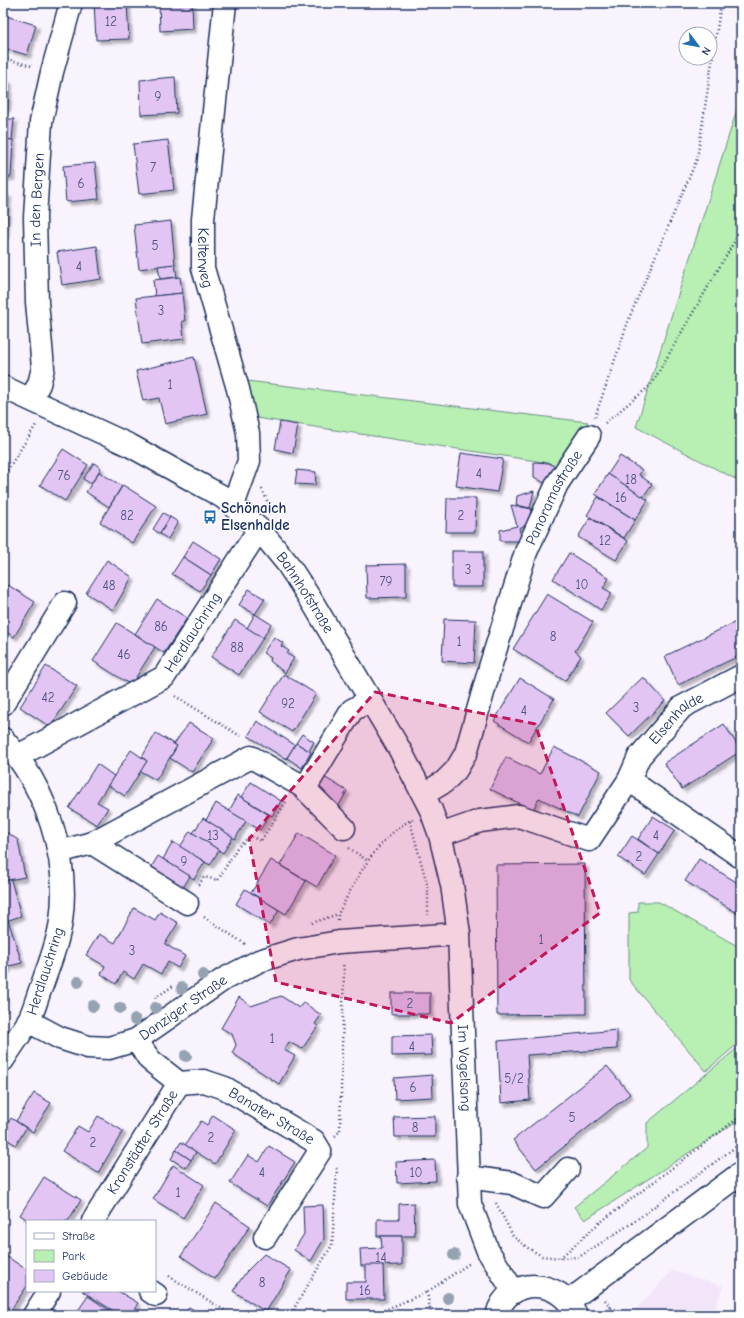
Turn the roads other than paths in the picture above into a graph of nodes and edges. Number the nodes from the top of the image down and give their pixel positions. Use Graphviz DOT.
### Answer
graph roads {
  1 [pos="71,3"];
  2 [pos="225,3"];
  3 [pos="3,387"];
  4 [pos="39,403"];
  5 [pos="589,436"];
  6 [pos="233,505"];
  7 [pos="259,529"];
  8 [pos="65,603"];
  9 [pos="741,676"];
  10 [pos="370,700"];
  11 [pos="3,704"];
  12 [pos="3,739"];
  13 [pos="18,756"];
  14 [pos="629,780"];
  15 [pos="300,785"];
  16 [pos="427,802"];
  17 [pos="440,834"];
  18 [pos="344,836"];
  19 [pos="92,843"];
  20 [pos="59,852"];
  21 [pos="741,857"];
  22 [pos="187,903"];
  23 [pos="459,934"];
  24 [pos="28,1021"];
  25 [pos="136,1040"];
  26 [pos="3,1060"];
  27 [pos="179,1083"];
  28 [pos="568,1168"];
  29 [pos="741,1173"];
  30 [pos="468,1177"];
  31 [pos="94,1220"];
  32 [pos="265,1237"];
  33 [pos="48,1292"];
  34 [pos="514,1292"];
  35 [pos="572,1308"];
  36 [pos="34,1315"];
  37 [pos="497,1315"];
  1 -- 4 [label="street, In den Bergen"];
  2 -- 6 [label="street, Kelterweg"];
  3 -- 4 [label="street, Bahnhofstraße"];
  4 -- 6 [label="street, Bahnhofstraße"];
  5 -- 16 [label="street, Panoramastraße"];
  6 -- 7 [label="street, Bahnhofstraße"];
  7 -- 10 [label="street, Bahnhofstraße"];
  7 -- 13 [label="street, Herdlauchring"];
  8 -- 11 [label="street"];
  9 -- 14 [label="street, Elsenhalde"];
  10 -- 15 [label="street"];
  10 -- 16 [label="street, Bahnhofstraße"];
  12 -- 13 [label="street, Herdlauchring"];
  13 -- 20 [label="street, Herdlauchring"];
  14 -- 17 [label="street, Elsenhalde"];
  14 -- 21 [label="street"];
  15 -- 18 [label="street"];
  15 -- 19 [label="street"];
  16 -- 17 [label="street, Bahnhofstraße"];
  17 -- 23 [label="street, Im Vogelsang"];
  19 -- 20 [label="street"];
  19 -- 22 [label="street"];
  20 -- 24 [label="street, Herdlauchring"];
  23 -- 25 [label="street, Danziger Straße"];
  23 -- 30 [label="street, Im Vogelsang"];
  24 -- 25 [label="street, Danziger Straße"];
  24 -- 26 [label="street, Herdlauchring"];
  25 -- 27 [label="street"];
  27 -- 31 [label="street, Kronstädter Straße"];
  27 -- 32 [label="street, Banater Straße"];
  28 -- 30 [label="street"];
  29 -- 35 [label="street"];
  30 -- 34 [label="street, Im Vogelsang"];
  33 -- 36 [label="street"];
  34 -- 35 [label="street"];
  34 -- 37 [label="street"];
}
